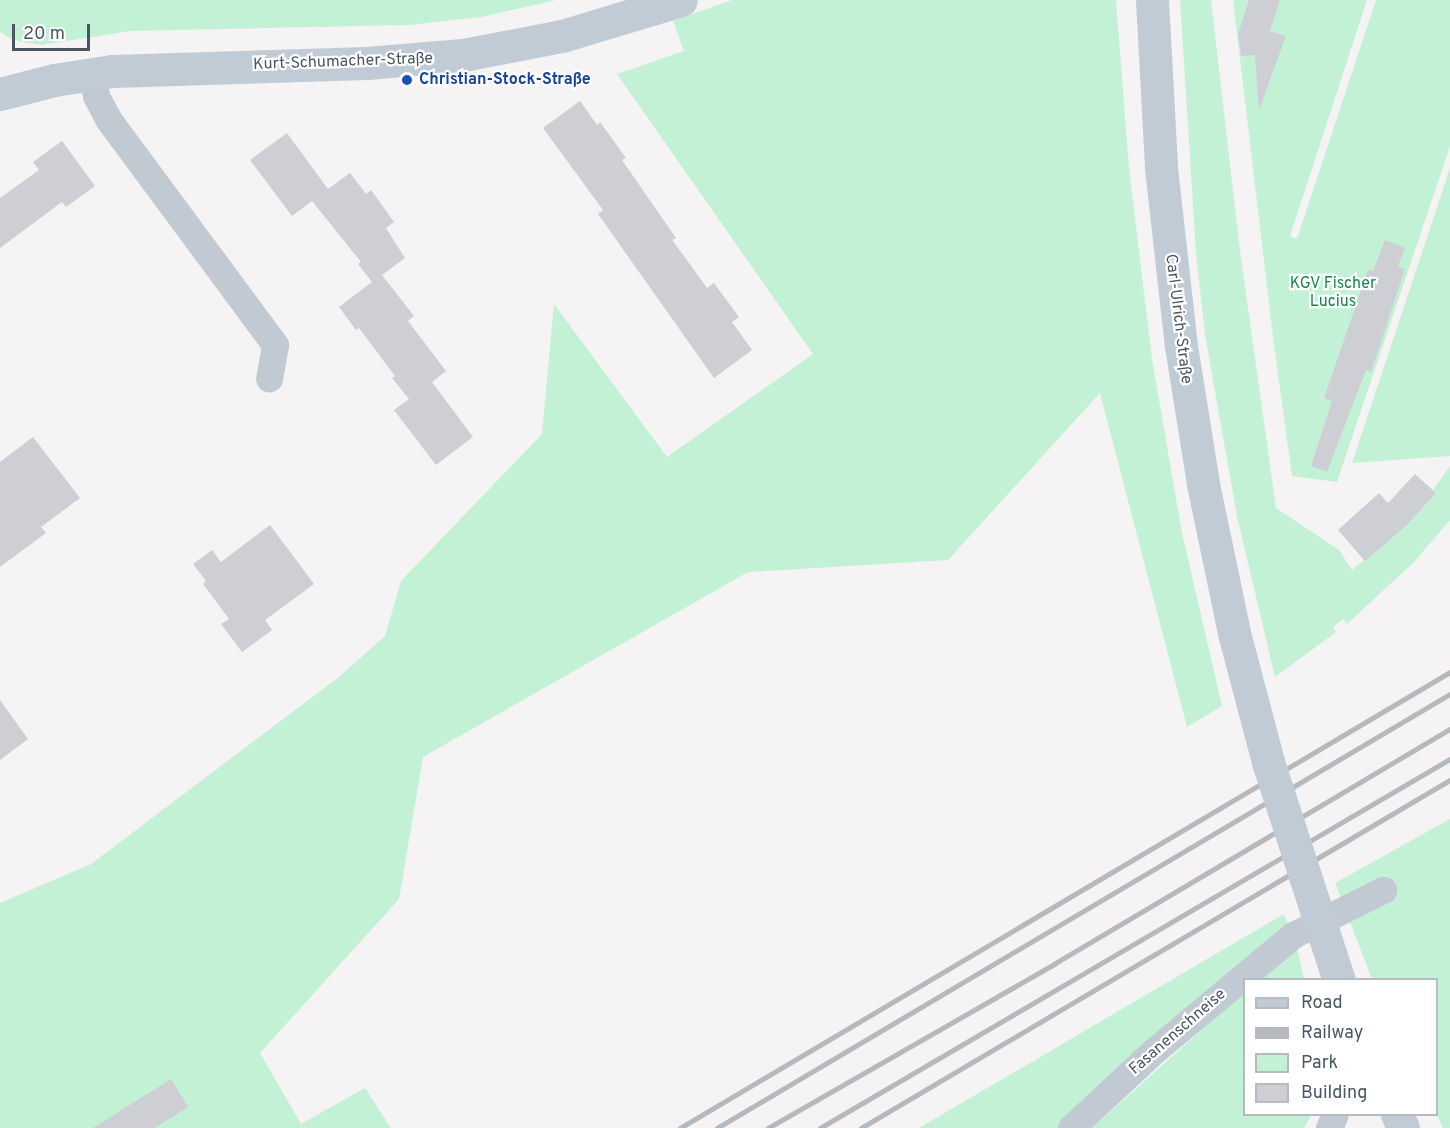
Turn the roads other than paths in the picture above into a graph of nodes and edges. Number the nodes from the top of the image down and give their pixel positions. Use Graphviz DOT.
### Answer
graph roads {
  1 [pos="681,0"];
  2 [pos="1151,1"];
  3 [pos="92,73"];
  4 [pos="0,94"];
  5 [pos="269,378"];
  6 [pos="1383,890"];
  7 [pos="1338,978"];
  8 [pos="1071,1128"];
  1 -- 3 [label="main road, Kurt-Schumacher-Straße"];
  2 -- 7 [label="main road, Carl-Ulrich-Straße, bridge"];
  3 -- 4 [label="main road, Kurt-Schumacher-Straße"];
  3 -- 5 [label="street"];
  6 -- 8 [label="street, Fasanenschneise"];
}
